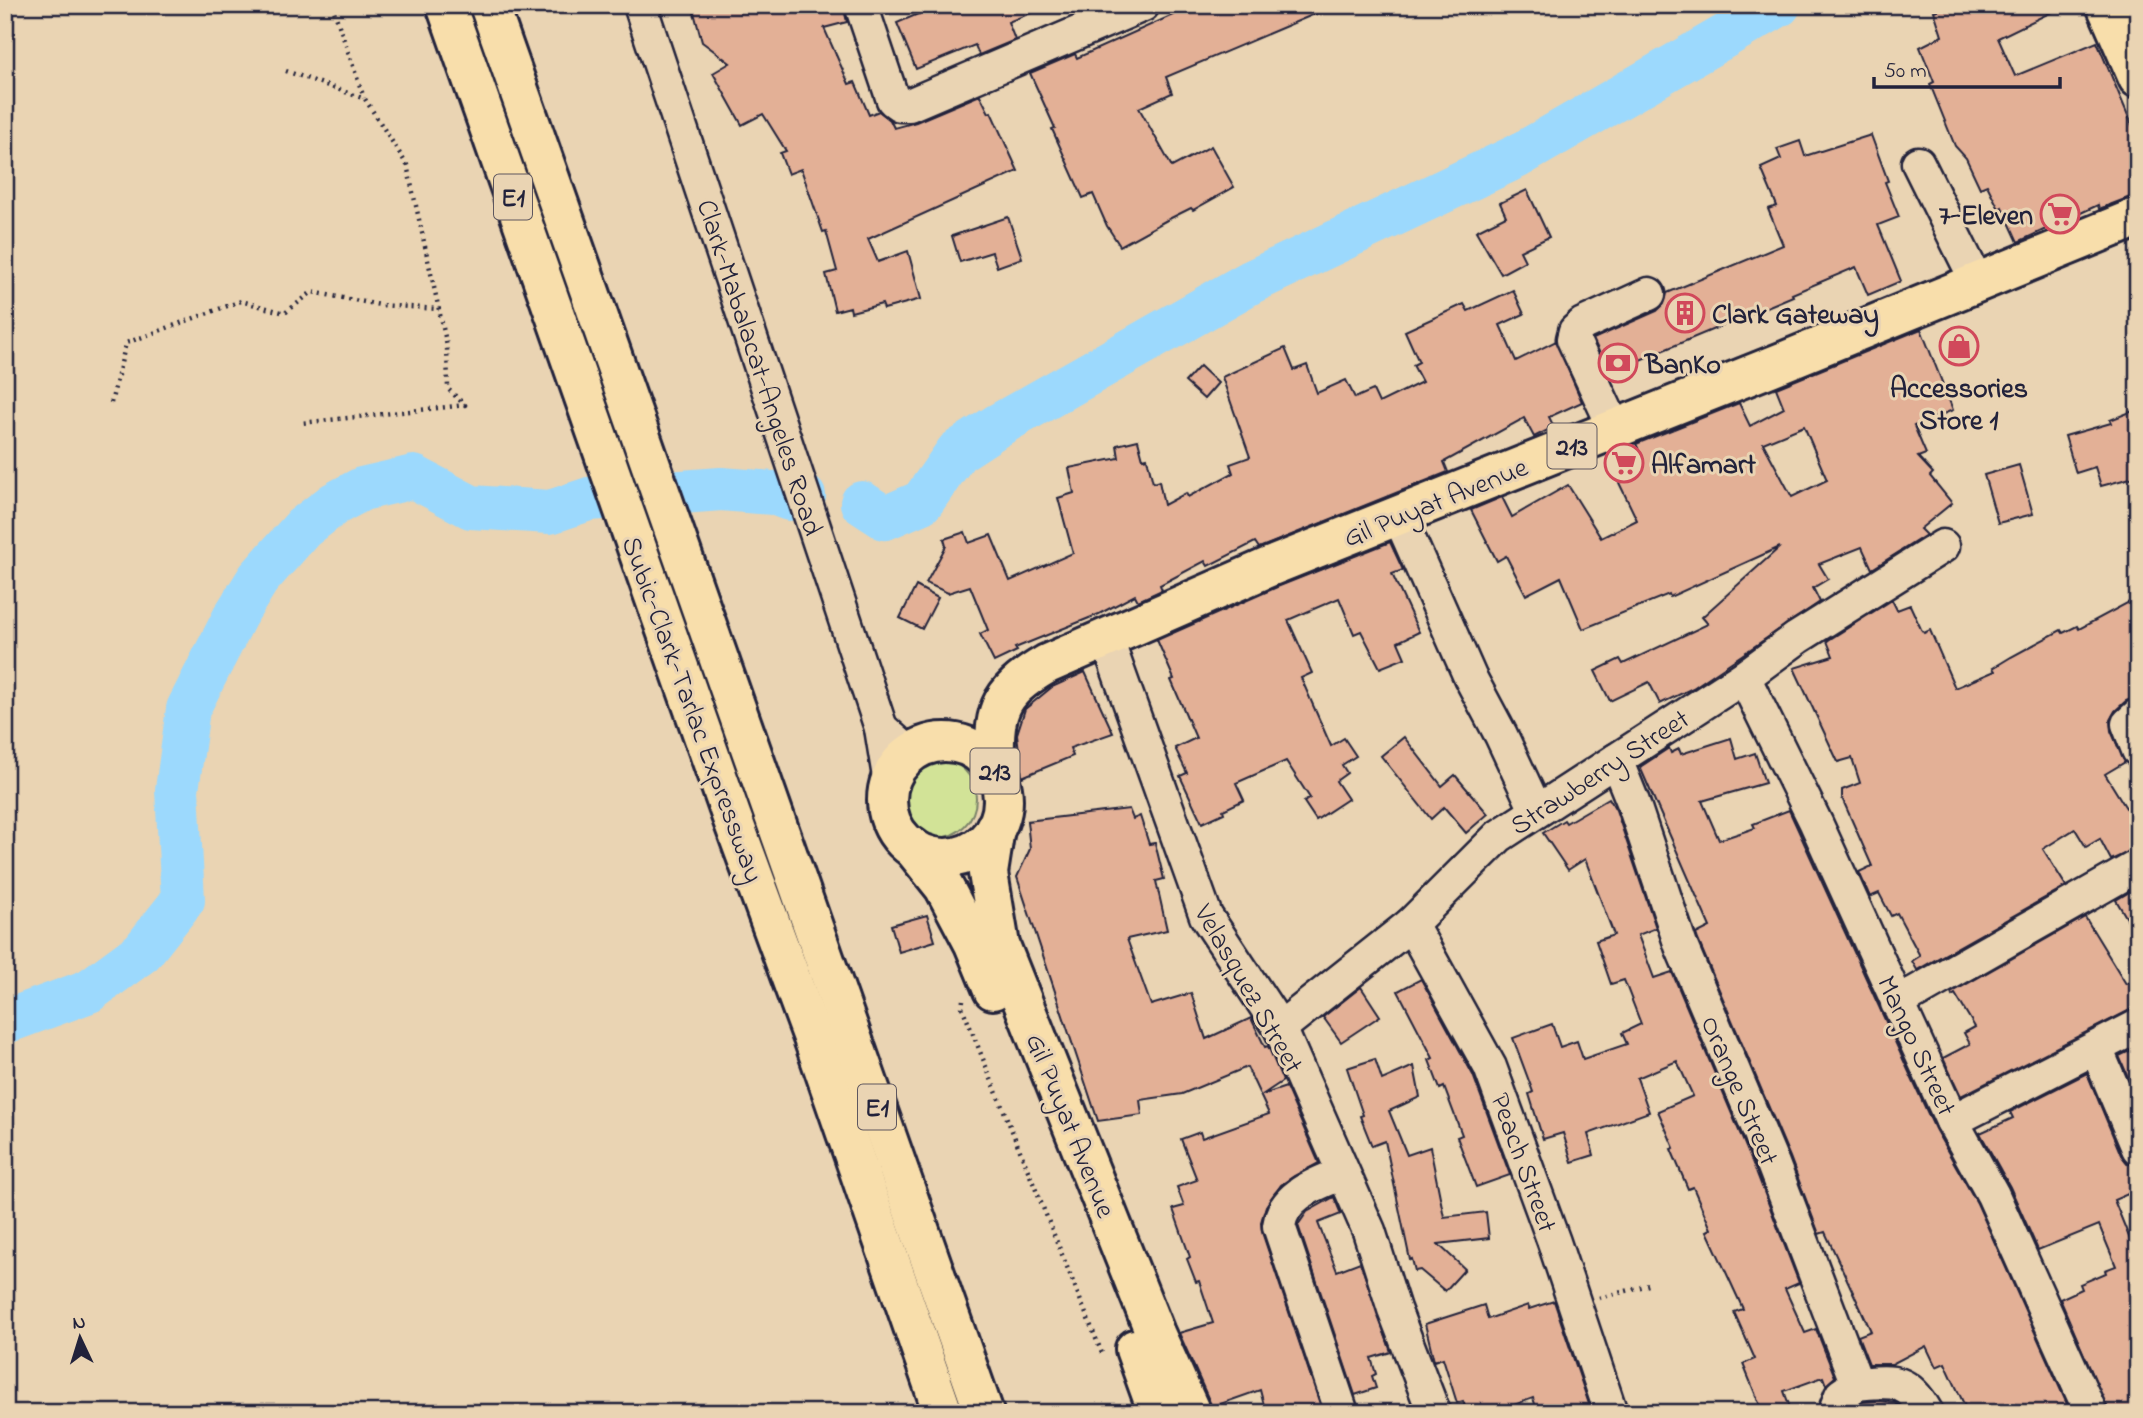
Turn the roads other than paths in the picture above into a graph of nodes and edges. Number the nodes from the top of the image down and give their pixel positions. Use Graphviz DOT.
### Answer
graph roads {
  1 [pos="446,5"];
  2 [pos="489,5"];
  3 [pos="640,5"];
  4 [pos="861,5"];
  5 [pos="1143,5"];
  6 [pos="2106,5"];
  7 [pos="2133,53"];
  8 [pos="1918,163"];
  9 [pos="2138,217"];
  10 [pos="1977,282"];
  11 [pos="1649,294"];
  12 [pos="1615,429"];
  13 [pos="1399,516"];
  14 [pos="1943,546"];
  15 [pos="1106,637"];
  16 [pos="1744,677"];
  17 [pos="1013,689"];
  18 [pos="1616,760"];
  19 [pos="907,762"];
  20 [pos="995,771"];
  21 [pos="1536,810"];
  22 [pos="995,828"];
  23 [pos="912,847"];
  24 [pos="2138,866"];
  25 [pos="1411,924"];
  26 [pos="1898,1003"];
  27 [pos="2138,1026"];
  28 [pos="1280,1028"];
  29 [pos="2096,1048"];
  30 [pos="1952,1121"];
  31 [pos="2138,1148"];
  32 [pos="1343,1173"];
  33 [pos="1857,1384"];
  34 [pos="943,1413"];
  35 [pos="984,1413"];
  36 [pos="1158,1413"];
  37 [pos="1191,1413"];
  38 [pos="1342,1413"];
  39 [pos="1434,1413"];
  40 [pos="1611,1413"];
  41 [pos="1835,1413"];
  42 [pos="1927,1413"];
  43 [pos="2091,1413"];
  1 -- 34 [label="main road, Subic-Clark-Tarlac Expressway / E1"];
  2 -- 35 [label="main road, Subic-Clark-Tarlac Expressway / E1"];
  3 -- 19 [label="street, Clark-Mabalacat-Angeles Road"];
  4 -- 5 [label="street"];
  6 -- 7 [label="main road"];
  8 -- 10 [label="street"];
  9 -- 10 [label="main road, Gil Puyat Avenue / 213"];
  10 -- 12 [label="main road, Gil Puyat Avenue / 213"];
  11 -- 12 [label="street"];
  12 -- 13 [label="main road, Gil Puyat Avenue / 213"];
  13 -- 15 [label="main road, Gil Puyat Avenue / 213"];
  13 -- 21 [label="street"];
  14 -- 16 [label="street, Strawberry Street"];
  15 -- 17 [label="main road, Gil Puyat Avenue / 213"];
  15 -- 28 [label="street, Velasquez Street"];
  16 -- 18 [label="street, Strawberry Street"];
  16 -- 26 [label="street, Mango Street"];
  17 -- 19 [label="main road, Gil Puyat Avenue / 213"];
  17 -- 20 [label="main road, Gil Puyat Avenue / 213"];
  18 -- 21 [label="street, Strawberry Street"];
  18 -- 33 [label="street, Orange Street"];
  19 -- 20 [label="main road, 213"];
  19 -- 23 [label="main road"];
  20 -- 22 [label="main road, 213"];
  21 -- 25 [label="street, Strawberry Street"];
  22 -- 23 [label="main road, 213"];
  22 -- 37 [label="main road, Gil Puyat Avenue"];
  23 -- 36 [label="main road, Gil Puyat Avenue"];
  24 -- 26 [label="street"];
  25 -- 28 [label="street, Strawberry Street"];
  25 -- 40 [label="street, Peach Street"];
  26 -- 30 [label="street, Mango Street"];
  27 -- 29 [label="street"];
  28 -- 32 [label="street, Velasquez Street"];
  29 -- 30 [label="street"];
  29 -- 31 [label="street"];
  30 -- 43 [label="street, Mango Street"];
  32 -- 38 [label="street"];
  32 -- 39 [label="street, Velasquez Street"];
  33 -- 41 [label="street"];
  33 -- 42 [label="street"];
}
